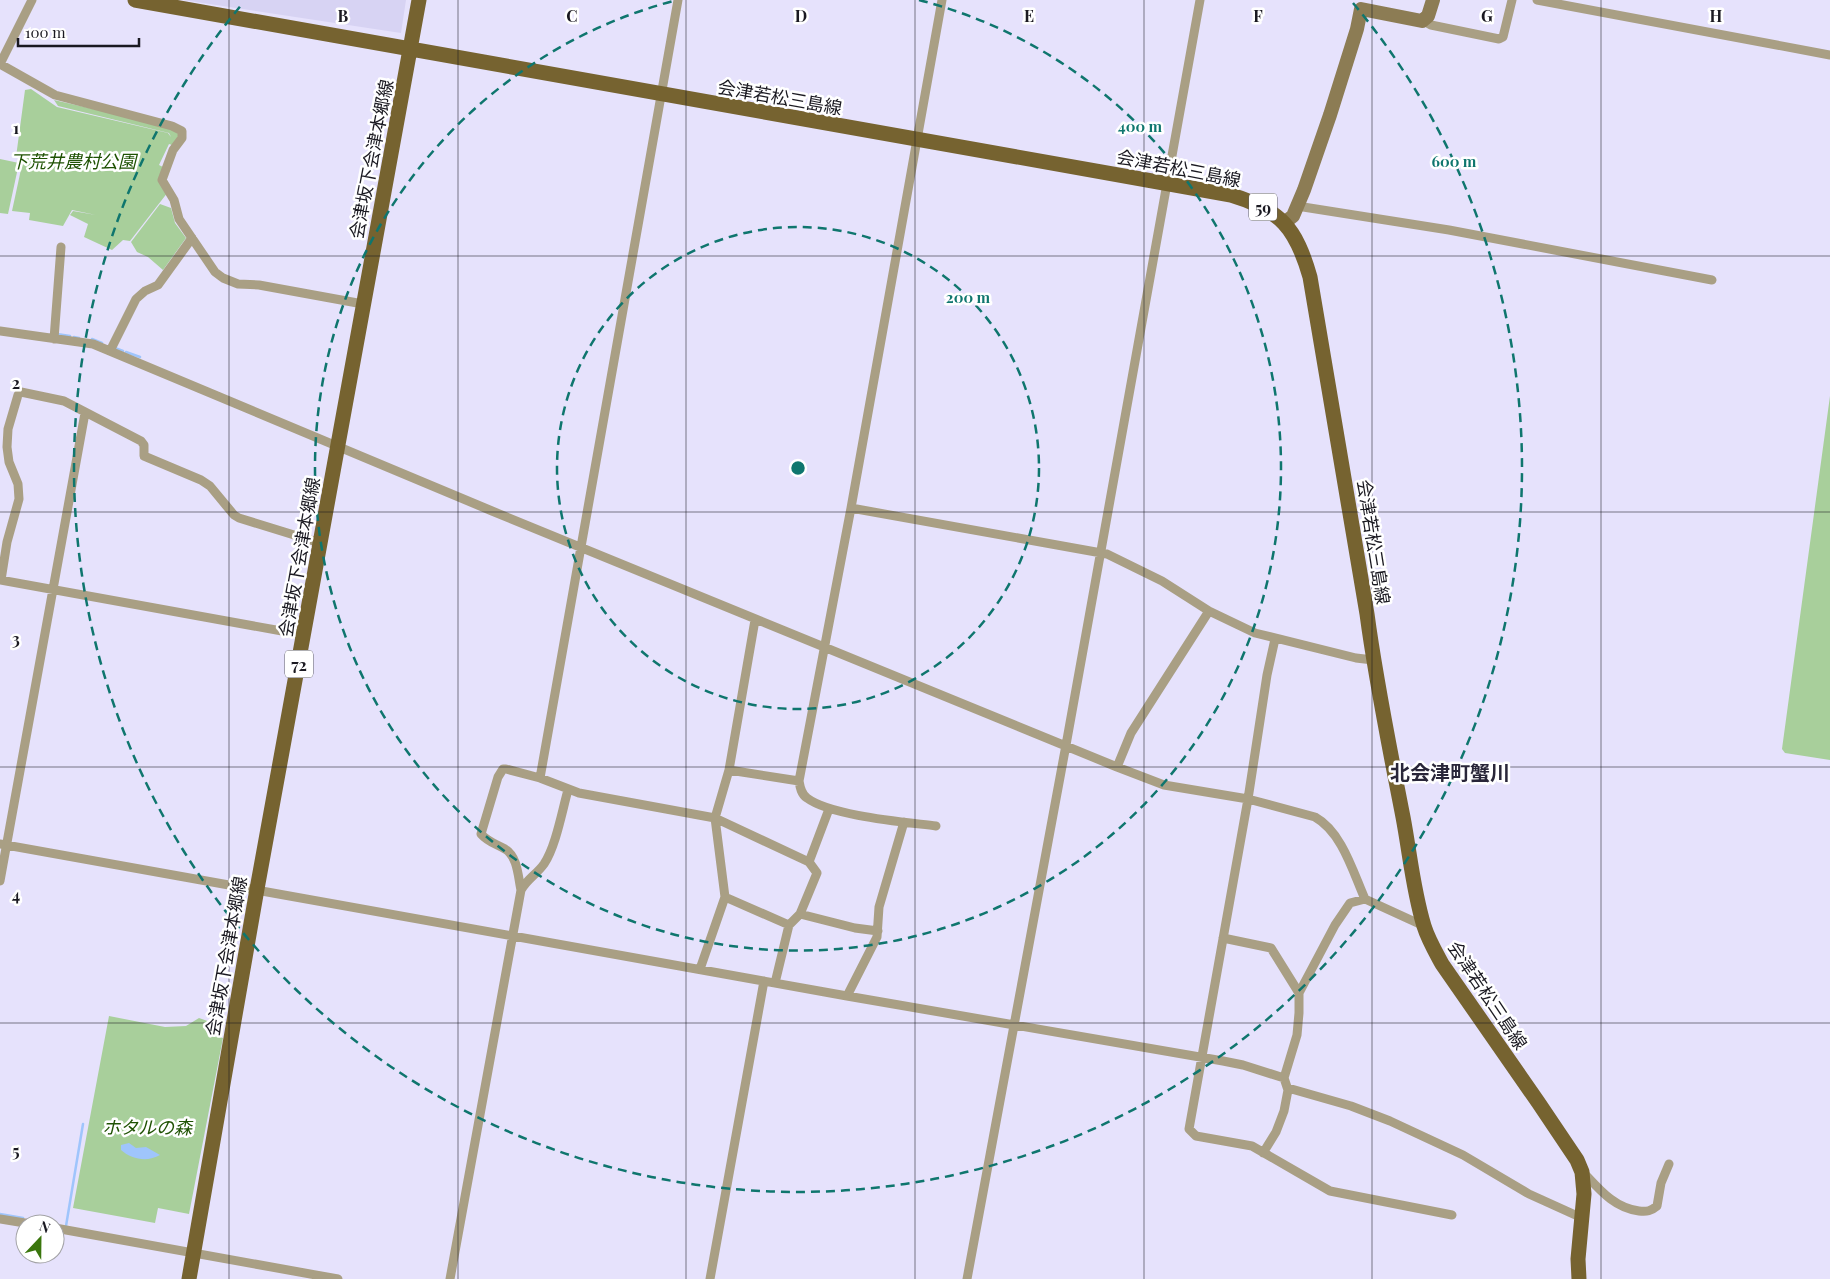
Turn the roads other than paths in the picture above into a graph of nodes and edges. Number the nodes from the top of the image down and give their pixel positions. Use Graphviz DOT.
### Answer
graph roads {
  1 [pos="32,0"];
  2 [pos="135,0"];
  3 [pos="419,0"];
  4 [pos="678,0"];
  5 [pos="942,0"];
  6 [pos="1200,0"];
  7 [pos="1433,0"];
  8 [pos="1512,0"];
  9 [pos="1537,0"];
  10 [pos="1362,4"];
  11 [pos="1424,21"];
  12 [pos="410,49"];
  13 [pos="1830,55"];
  14 [pos="0,64"];
  15 [pos="661,95"];
  16 [pos="917,140"];
  17 [pos="1167,185"];
  18 [pos="1297,206"];
  19 [pos="1284,223"];
  20 [pos="192,238"];
  21 [pos="61,247"];
  22 [pos="1712,280"];
  23 [pos="363,304"];
  24 [pos="0,331"];
  25 [pos="54,338"];
  26 [pos="110,351"];
  27 [pos="85,412"];
  28 [pos="339,447"];
  29 [pos="851,508"];
  30 [pos="320,543"];
  31 [pos="581,548"];
  32 [pos="1100,553"];
  33 [pos="0,580"];
  34 [pos="53,589"];
  35 [pos="1209,611"];
  36 [pos="755,620"];
  37 [pos="304,635"];
  38 [pos="1275,639"];
  39 [pos="824,647"];
  40 [pos="1373,660"];
  41 [pos="1066,746"];
  42 [pos="1118,767"];
  43 [pos="729,770"];
  44 [pos="540,778"];
  45 [pos="799,781"];
  46 [pos="568,790"];
  47 [pos="1248,799"];
  48 [pos="829,809"];
  49 [pos="715,818"];
  50 [pos="904,822"];
  51 [pos="936,826"];
  52 [pos="3,845"];
  53 [pos="809,862"];
  54 [pos="0,882"];
  55 [pos="257,889"];
  56 [pos="521,890"];
  57 [pos="724,897"];
  58 [pos="1365,899"];
  59 [pos="800,914"];
  60 [pos="789,924"];
  61 [pos="1424,926"];
  62 [pos="878,931"];
  63 [pos="512,936"];
  64 [pos="1223,938"];
  65 [pos="700,969"];
  66 [pos="764,981"];
  67 [pos="775,983"];
  68 [pos="1299,993"];
  69 [pos="846,996"];
  70 [pos="1015,1025"];
  71 [pos="1202,1058"];
  72 [pos="1284,1078"];
  73 [pos="1288,1088"];
  74 [pos="1263,1153"];
  75 [pos="1669,1164"];
  76 [pos="1582,1172"];
  77 [pos="1452,1215"];
  78 [pos="0,1218"];
  79 [pos="1582,1218"];
  80 [pos="15,1221"];
  81 [pos="65,1230"];
  82 [pos="194,1253"];
  83 [pos="189,1279"];
  84 [pos="338,1279"];
  85 [pos="450,1279"];
  86 [pos="710,1279"];
  87 [pos="967,1279"];
  88 [pos="1578,1279"];
  1 -- 14 [label="street"];
  2 -- 12 [label="main road, 会津若松三島線 / 59"];
  3 -- 12 [label="main road, 72"];
  4 -- 15 [label="street"];
  5 -- 16 [label="street"];
  6 -- 17 [label="street"];
  7 -- 11 [label="street"];
  8 -- 11 [label="street"];
  9 -- 13 [label="street"];
  10 -- 11 [label="street"];
  10 -- 18 [label="street"];
  12 -- 15 [label="main road, 会津若松三島線 / 59"];
  12 -- 23 [label="main road, 会津坂下会津本郷線 / 72"];
  14 -- 20 [label="street"];
  15 -- 16 [label="main road, 会津若松三島線 / 59"];
  15 -- 31 [label="street"];
  16 -- 17 [label="main road, 会津若松三島線 / 59"];
  16 -- 29 [label="street"];
  17 -- 19 [label="main road, 会津若松三島線 / 59"];
  17 -- 32 [label="street"];
  18 -- 19 [label="street"];
  18 -- 22 [label="street"];
  19 -- 40 [label="main road, 会津若松三島線 / 59"];
  20 -- 23 [label="street"];
  20 -- 26 [label="street"];
  21 -- 25 [label="street"];
  23 -- 28 [label="main road, 会津坂下会津本郷線 / 72"];
  24 -- 25 [label="street"];
  25 -- 26 [label="street"];
  26 -- 28 [label="street"];
  27 -- 30 [label="street"];
  27 -- 33 [label="street"];
  27 -- 34 [label="street"];
  28 -- 30 [label="main road, 会津坂下会津本郷線 / 72"];
  28 -- 31 [label="street"];
  29 -- 32 [label="street"];
  29 -- 39 [label="street"];
  30 -- 37 [label="main road, 会津坂下会津本郷線 / 72"];
  31 -- 36 [label="street"];
  31 -- 44 [label="street"];
  32 -- 35 [label="street"];
  32 -- 41 [label="street"];
  33 -- 34 [label="street"];
  34 -- 37 [label="street"];
  34 -- 52 [label="street"];
  35 -- 38 [label="street"];
  35 -- 42 [label="street"];
  36 -- 39 [label="street"];
  36 -- 43 [label="street"];
  37 -- 55 [label="main road, 会津坂下会津本郷線 / 72"];
  38 -- 40 [label="street"];
  38 -- 47 [label="street"];
  39 -- 41 [label="street"];
  39 -- 45 [label="street"];
  40 -- 61 [label="main road, 会津若松三島線 / 59"];
  41 -- 42 [label="street"];
  41 -- 70 [label="street"];
  42 -- 47 [label="street"];
  43 -- 45 [label="street"];
  43 -- 49 [label="street"];
  44 -- 46 [label="street"];
  44 -- 56 [label="street"];
  45 -- 48 [label="street"];
  46 -- 49 [label="street"];
  46 -- 56 [label="street"];
  47 -- 58 [label="street"];
  47 -- 64 [label="street"];
  48 -- 50 [label="street"];
  48 -- 53 [label="street"];
  49 -- 53 [label="street"];
  49 -- 57 [label="street"];
  50 -- 51 [label="street"];
  50 -- 62 [label="street"];
  52 -- 54 [label="street"];
  52 -- 55 [label="street"];
  53 -- 59 [label="street"];
  55 -- 63 [label="street"];
  55 -- 82 [label="main road, 会津坂下会津本郷線 / 72"];
  56 -- 63 [label="street"];
  57 -- 60 [label="street"];
  57 -- 65 [label="street"];
  58 -- 61 [label="street"];
  58 -- 68 [label="street"];
  59 -- 60 [label="street"];
  59 -- 62 [label="street"];
  60 -- 67 [label="street"];
  61 -- 76 [label="main road, 会津若松三島線 / 59"];
  62 -- 69 [label="street"];
  63 -- 65 [label="street"];
  63 -- 85 [label="street"];
  64 -- 68 [label="street"];
  64 -- 71 [label="street"];
  65 -- 66 [label="street"];
  66 -- 67 [label="street"];
  66 -- 86 [label="street"];
  67 -- 69 [label="street"];
  68 -- 72 [label="street"];
  69 -- 70 [label="street"];
  70 -- 71 [label="street"];
  70 -- 87 [label="street"];
  71 -- 72 [label="street"];
  71 -- 74 [label="street"];
  72 -- 73 [label="street"];
  73 -- 74 [label="street"];
  73 -- 79 [label="street"];
  74 -- 77 [label="street"];
  75 -- 76 [label="street"];
  76 -- 79 [label="main road, 会津若松三島線 / 59"];
  78 -- 80 [label="street"];
  79 -- 88 [label="main road, 会津若松三島線 / 59"];
  81 -- 82 [label="street"];
  82 -- 83 [label="main road, 会津坂下会津本郷線 / 72"];
  82 -- 84 [label="street"];
}
